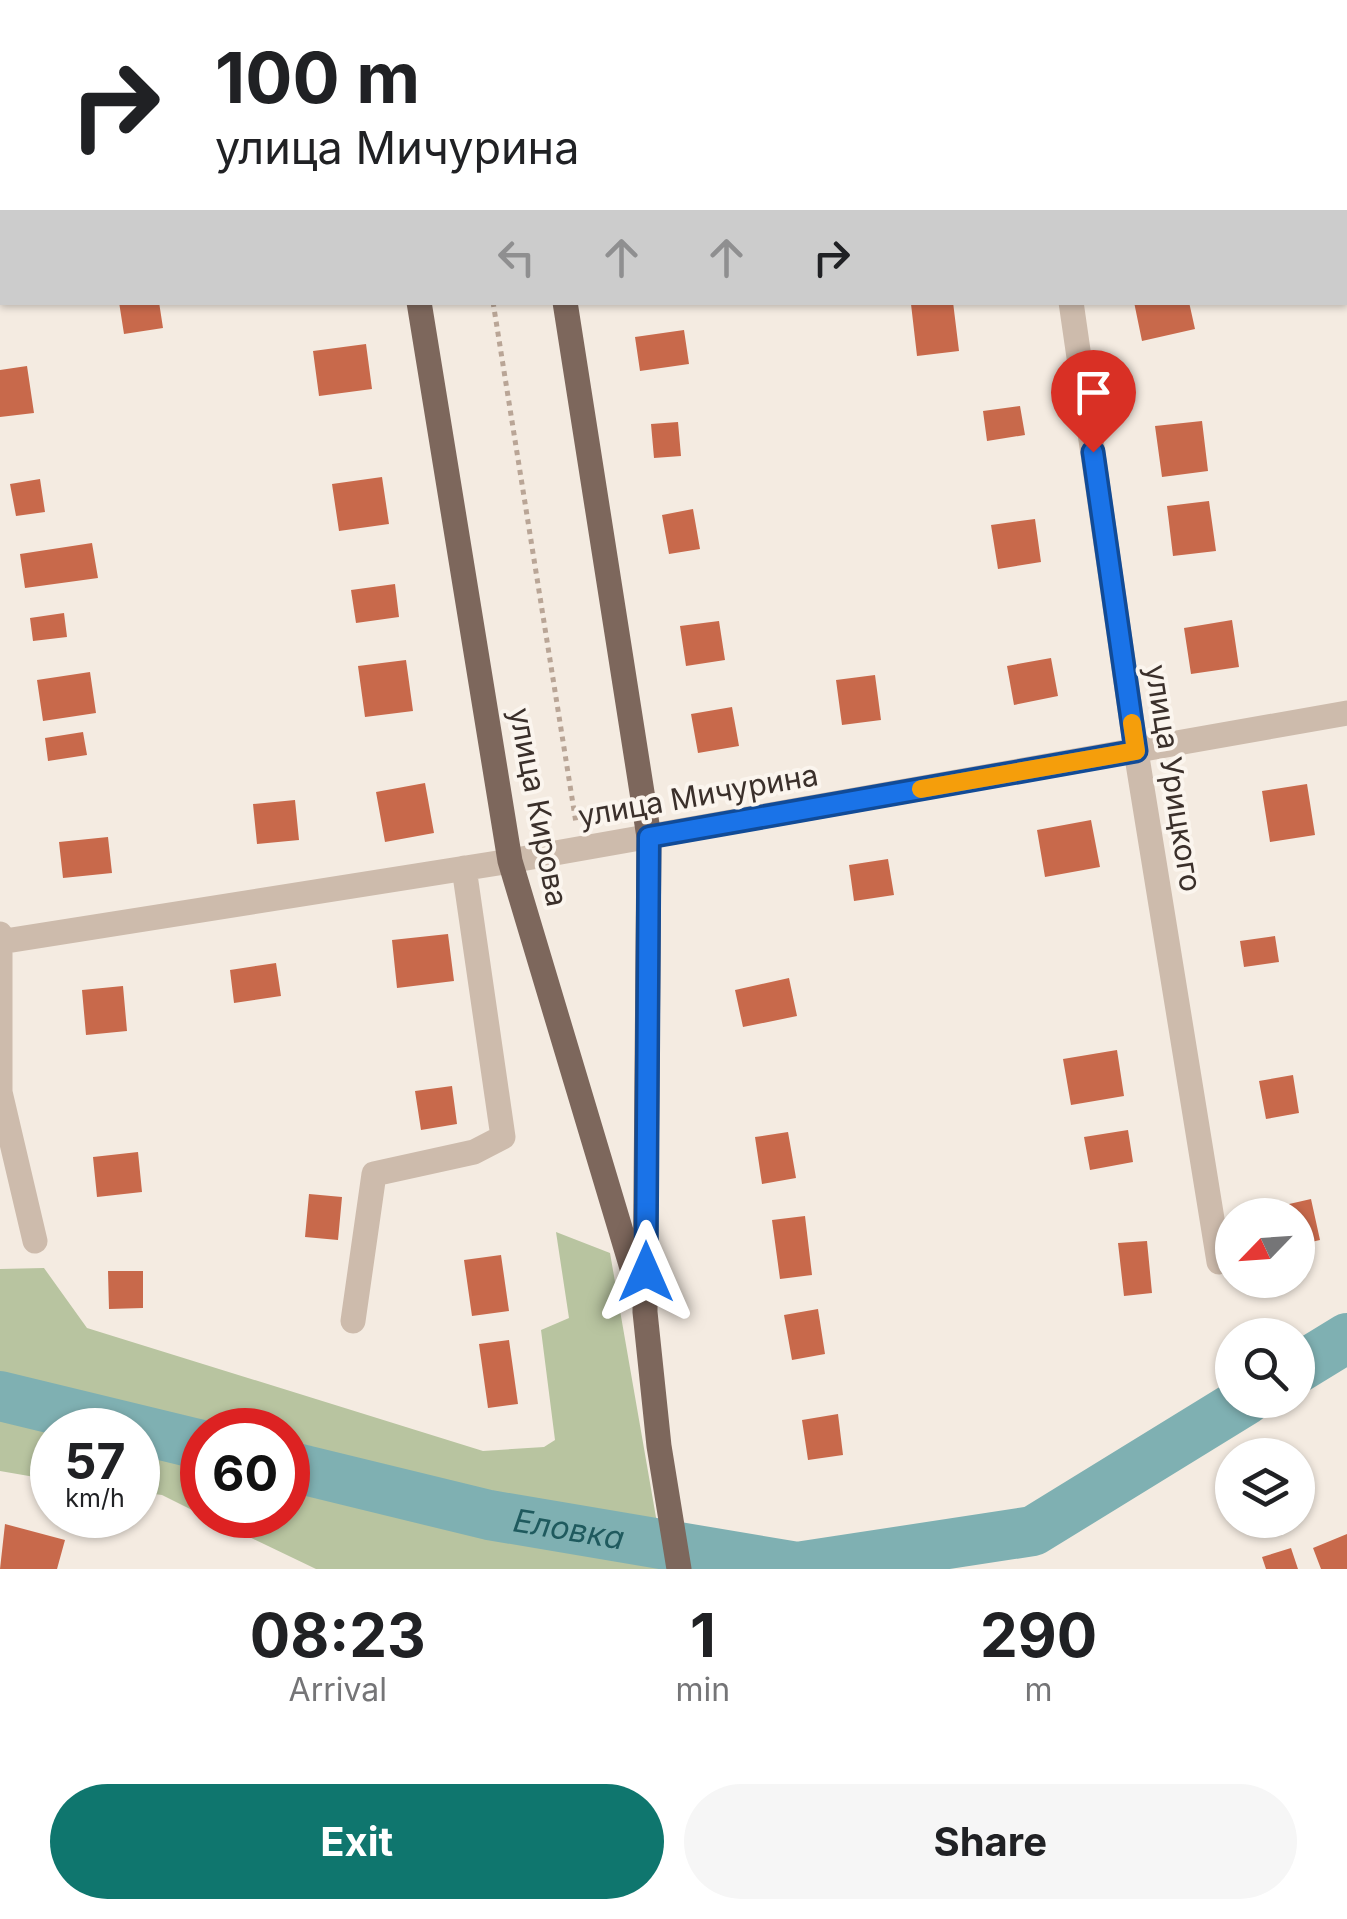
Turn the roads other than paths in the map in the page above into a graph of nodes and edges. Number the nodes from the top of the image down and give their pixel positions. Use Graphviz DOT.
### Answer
graph roads {
  1 [pos="419,305"];
  2 [pos="565,305"];
  3 [pos="1072,305"];
  4 [pos="1347,713"];
  5 [pos="1136,751"];
  6 [pos="649,837"];
  7 [pos="510,861"];
  8 [pos="464,868"];
  9 [pos="0,934"];
  10 [pos="1,942"];
  11 [pos="1215,1237"];
  12 [pos="34,1241"];
  13 [pos="645,1312"];
  14 [pos="353,1321"];
  15 [pos="679,1569"];
  1 -- 7 [label="main road, улица Кирова"];
  2 -- 6 [label="main road, улица Кирова"];
  3 -- 5 [label="street, улица Урицкого"];
  4 -- 5 [label="street, улица Мичурина"];
  5 -- 6 [label="street, улица Мичурина"];
  5 -- 11 [label="street, улица Урицкого"];
  6 -- 7 [label="street, улица Мичурина"];
  6 -- 13 [label="main road, улица Кирова"];
  7 -- 8 [label="street, улица Мичурина"];
  7 -- 13 [label="main road, улица Кирова"];
  8 -- 10 [label="street, улица Мичурина"];
  8 -- 14 [label="street"];
  9 -- 10 [label="street"];
  10 -- 12 [label="street"];
  13 -- 15 [label="main road, улица Кирова"];
}
